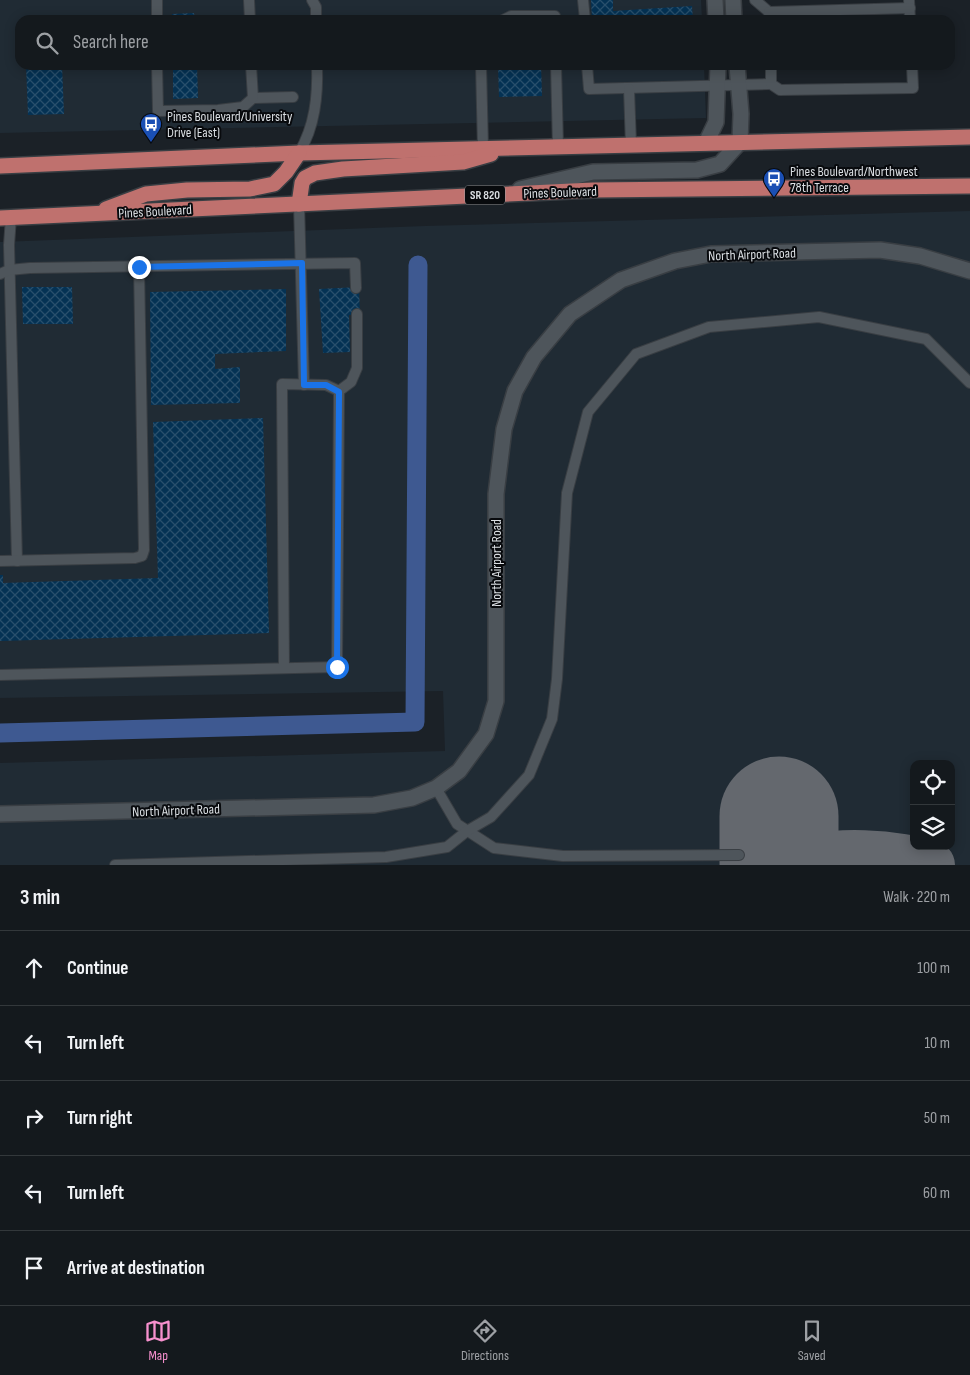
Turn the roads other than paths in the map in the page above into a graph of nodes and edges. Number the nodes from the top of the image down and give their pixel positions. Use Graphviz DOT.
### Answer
graph roads {
  1 [pos="157,0"];
  2 [pos="249,0"];
  3 [pos="312,0"];
  4 [pos="583,0"];
  5 [pos="715,0"];
  6 [pos="733,0"];
  7 [pos="755,0"];
  8 [pos="909,4"];
  9 [pos="157,15"];
  10 [pos="250,15"];
  11 [pos="316,15"];
  12 [pos="584,15"];
  13 [pos="716,15"];
  14 [pos="734,15"];
  15 [pos="769,15"];
  16 [pos="782,15"];
  17 [pos="157,70"];
  18 [pos="251,70"];
  19 [pos="317,70"];
  20 [pos="480,70"];
  21 [pos="556,70"];
  22 [pos="588,70"];
  23 [pos="718,70"];
  24 [pos="738,70"];
  25 [pos="771,70"];
  26 [pos="912,70"];
  27 [pos="739,84"];
  28 [pos="771,84"];
  29 [pos="718,85"];
  30 [pos="629,89"];
  31 [pos="293,97"];
  32 [pos="253,98"];
  33 [pos="970,137"];
  34 [pos="740,142"];
  35 [pos="706,143"];
  36 [pos="631,145"];
  37 [pos="558,147"];
  38 [pos="509,148"];
  39 [pos="484,149"];
  40 [pos="299,153"];
  41 [pos="0,166"];
  42 [pos="970,186"];
  43 [pos="496,195"];
  44 [pos="299,204"];
  45 [pos="91,214"];
  46 [pos="6,218"];
  47 [pos="302,263"];
  48 [pos="139,267"];
  49 [pos="970,271"];
  50 [pos="5,272"];
  51 [pos="356,288"];
  52 [pos="357,314"];
  53 [pos="970,383"];
  54 [pos="304,385"];
  55 [pos="339,392"];
  56 [pos="17,561"];
  57 [pos="0,562"];
  58 [pos="284,667"];
  59 [pos="0,675"];
  60 [pos="436,788"];
  61 [pos="0,814"];
  62 [pos="467,831"];
  63 [pos="739,856"];
  64 [pos="115,865"];
  1 -- 9 [label="lane"];
  2 -- 10 [label="lane"];
  3 -- 11 [label="lane"];
  4 -- 12 [label="lane"];
  5 -- 13 [label="street"];
  6 -- 14 [label="street"];
  7 -- 15 [label="lane"];
  8 -- 16 [label="lane"];
  17 -- 32 [label="lane"];
  18 -- 32 [label="lane"];
  19 -- 40 [label="lane"];
  20 -- 39 [label="lane"];
  21 -- 37 [label="lane"];
  22 -- 30 [label="lane"];
  23 -- 29 [label="street"];
  24 -- 27 [label="street"];
  25 -- 28 [label="lane"];
  26 -- 28 [label="lane"];
  27 -- 28 [label="lane"];
  27 -- 29 [label="lane"];
  27 -- 34 [label="street"];
  29 -- 30 [label="lane"];
  29 -- 35 [label="street"];
  30 -- 36 [label="lane"];
  31 -- 32 [label="lane"];
  33 -- 34 [label="highway"];
  34 -- 35 [label="highway"];
  34 -- 43 [label="street"];
  35 -- 36 [label="highway"];
  36 -- 37 [label="highway"];
  37 -- 38 [label="highway"];
  38 -- 39 [label="highway"];
  38 -- 44 [label="highway"];
  39 -- 40 [label="highway"];
  40 -- 41 [label="highway"];
  40 -- 45 [label="highway"];
  42 -- 43 [label="highway, Pines Boulevard / SR 820"];
  43 -- 44 [label="highway, Pines Boulevard / SR 820"];
  44 -- 45 [label="highway, Pines Boulevard / SR 820"];
  44 -- 47 [label="lane"];
  45 -- 46 [label="highway, Pines Boulevard / SR 820"];
  46 -- 50 [label="lane"];
  47 -- 48 [label="lane"];
  47 -- 51 [label="lane"];
  47 -- 54 [label="lane"];
  48 -- 50 [label="lane"];
  48 -- 56 [label="lane"];
  49 -- 60 [label="street, North Airport Road"];
  50 -- 56 [label="lane"];
  52 -- 55 [label="lane"];
  53 -- 62 [label="lane"];
  54 -- 55 [label="lane"];
  54 -- 58 [label="lane"];
  55 -- 58 [label="lane"];
  56 -- 57 [label="lane"];
  58 -- 59 [label="lane"];
  60 -- 61 [label="street, North Airport Road"];
  60 -- 62 [label="lane"];
  62 -- 63 [label="lane"];
  62 -- 64 [label="lane"];
}
